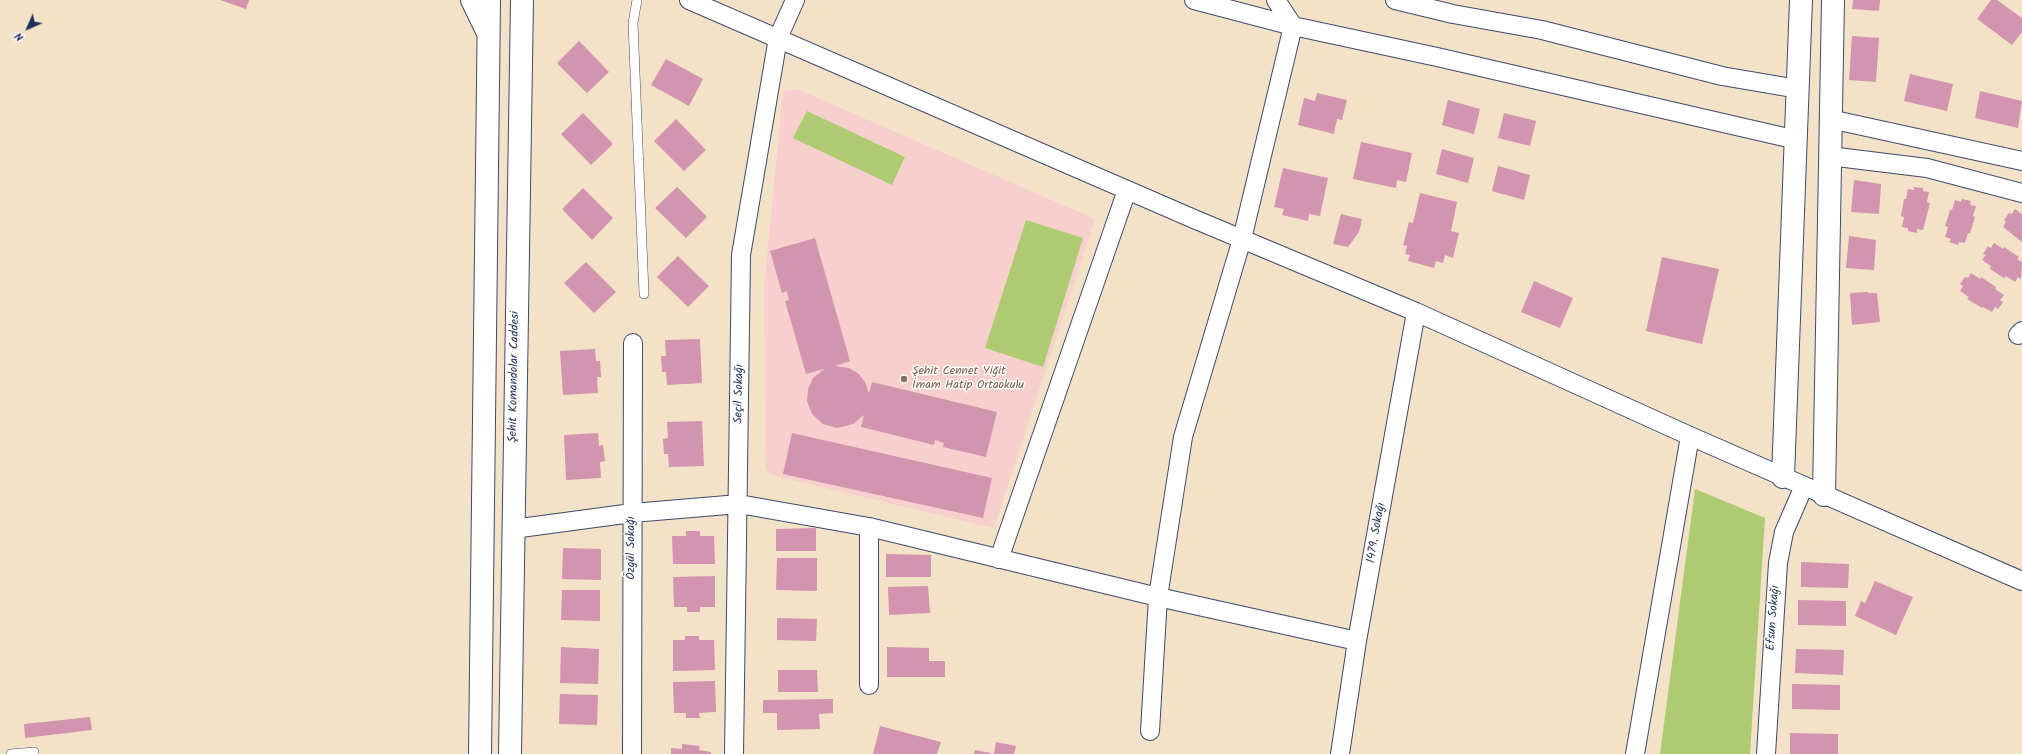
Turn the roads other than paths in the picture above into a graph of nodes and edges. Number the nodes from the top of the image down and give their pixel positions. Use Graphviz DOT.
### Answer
graph roads {
  1 [pos="472,0"];
  2 [pos="489,0"];
  3 [pos="538,0"];
  4 [pos="637,0"];
  5 [pos="689,0"];
  6 [pos="795,0"];
  7 [pos="1194,0"];
  8 [pos="1276,0"];
  9 [pos="1395,0"];
  10 [pos="1801,0"];
  11 [pos="1833,0"];
  12 [pos="521,7"];
  13 [pos="1455,7"];
  14 [pos="1293,26"];
  15 [pos="489,38"];
  16 [pos="778,38"];
  17 [pos="1798,90"];
  18 [pos="1830,119"];
  19 [pos="1796,140"];
  20 [pos="1829,156"];
  21 [pos="2022,161"];
  22 [pos="1127,190"];
  23 [pos="2022,193"];
  24 [pos="1242,239"];
  25 [pos="644,294"];
  26 [pos="1416,312"];
  27 [pos="633,343"];
  28 [pos="1690,436"];
  29 [pos="1783,477"];
  30 [pos="1804,486"];
  31 [pos="1824,495"];
  32 [pos="739,504"];
  33 [pos="632,513"];
  34 [pos="869,527"];
  35 [pos="513,529"];
  36 [pos="999,559"];
  37 [pos="2022,581"];
  38 [pos="1158,597"];
  39 [pos="1357,641"];
  40 [pos="869,685"];
  41 [pos="1150,731"];
  42 [pos="11,754"];
  43 [pos="34,754"];
  44 [pos="480,754"];
  45 [pos="510,754"];
  46 [pos="632,754"];
  47 [pos="734,754"];
  48 [pos="1340,754"];
  49 [pos="1635,754"];
  50 [pos="1766,754"];
  1 -- 15 [label="main road"];
  2 -- 15 [label="main road"];
  3 -- 12 [label="main road"];
  4 -- 25 [label="lane"];
  5 -- 16 [label="street"];
  6 -- 16 [label="street, Seçil Sokağı"];
  7 -- 14 [label="street"];
  8 -- 14 [label="street"];
  9 -- 13 [label="street"];
  10 -- 17 [label="main road"];
  11 -- 18 [label="main road"];
  12 -- 35 [label="main road, Şehit Komandolar Caddesi"];
  13 -- 17 [label="street"];
  14 -- 19 [label="street"];
  14 -- 24 [label="street"];
  15 -- 44 [label="main road"];
  16 -- 22 [label="street"];
  16 -- 32 [label="street, Seçil Sokağı"];
  17 -- 19 [label="main road"];
  18 -- 20 [label="main road"];
  18 -- 21 [label="street"];
  19 -- 29 [label="main road"];
  20 -- 23 [label="street"];
  20 -- 31 [label="main road"];
  22 -- 24 [label="street"];
  22 -- 36 [label="street"];
  24 -- 26 [label="street"];
  24 -- 38 [label="street"];
  26 -- 28 [label="street"];
  26 -- 39 [label="street, 1479. Sokağı"];
  27 -- 33 [label="street, Özgül Sokağı"];
  28 -- 29 [label="street"];
  28 -- 49 [label="street"];
  29 -- 30 [label="street"];
  30 -- 31 [label="street"];
  30 -- 50 [label="street, Efsun Sokağı"];
  31 -- 37 [label="street"];
  32 -- 33 [label="street"];
  32 -- 34 [label="street"];
  32 -- 47 [label="street, Seçil Sokağı"];
  33 -- 35 [label="street"];
  33 -- 46 [label="street, Özgül Sokağı"];
  34 -- 36 [label="street"];
  34 -- 40 [label="street"];
  35 -- 45 [label="main road, Şehit Komandolar Caddesi"];
  36 -- 38 [label="street"];
  38 -- 39 [label="street"];
  38 -- 41 [label="street"];
  39 -- 48 [label="street, 1479. Sokağı"];
  42 -- 43 [label="lane"];
}
